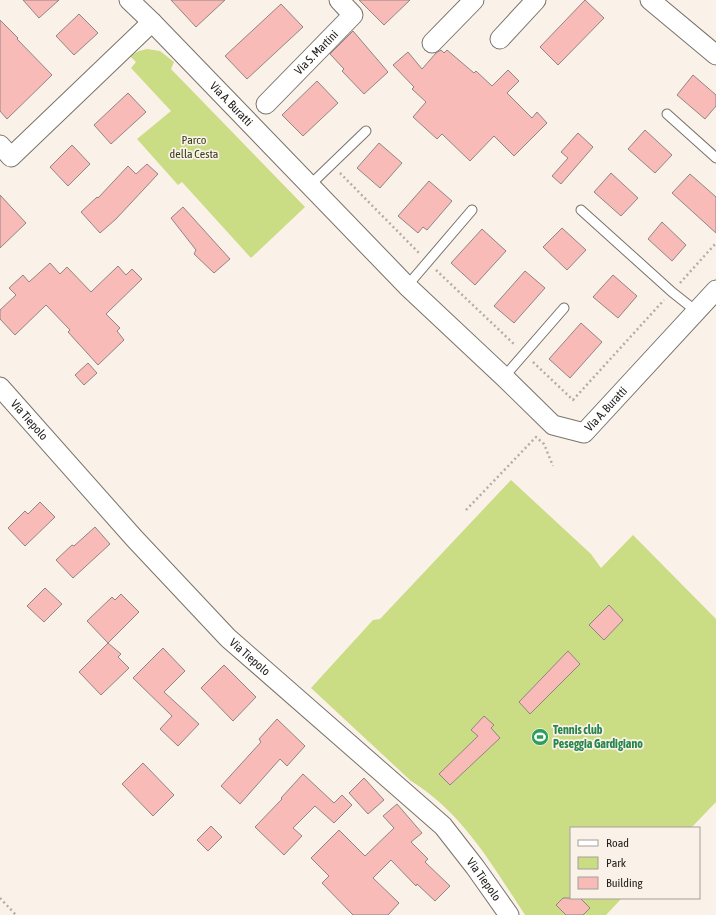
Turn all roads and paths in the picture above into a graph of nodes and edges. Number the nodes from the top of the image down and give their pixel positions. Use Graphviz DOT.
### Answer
graph roads {
  1 [pos="129,0"];
  2 [pos="339,0"];
  3 [pos="474,0"];
  4 [pos="536,0"];
  5 [pos="650,0"];
  6 [pos="152,22"];
  7 [pos="500,39"];
  8 [pos="432,43"];
  9 [pos="716,55"];
  10 [pos="266,104"];
  11 [pos="667,114"];
  12 [pos="366,131"];
  13 [pos="0,146"];
  14 [pos="716,158"];
  15 [pos="332,164"];
  16 [pos="310,186"];
  17 [pos="472,210"];
  18 [pos="582,210"];
  19 [pos="716,243"];
  20 [pos="428,262"];
  21 [pos="407,286"];
  22 [pos="716,290"];
  23 [pos="672,292"];
  24 [pos="564,308"];
  25 [pos="696,311"];
  26 [pos="525,354"];
  27 [pos="504,377"];
  28 [pos="0,387"];
  29 [pos="553,466"];
  30 [pos="466,510"];
  31 [pos="0,898"];
  32 [pos="16,915"];
  33 [pos="509,915"];
  1 -- 6 [label="street, Via A. Buratti"];
  2 -- 10 [label="street, Via S. Martini"];
  3 -- 8 [label="street"];
  4 -- 7 [label="street"];
  5 -- 9 [label="street"];
  6 -- 13 [label="street"];
  6 -- 16 [label="street, Via A. Buratti"];
  11 -- 14 [label="lane"];
  12 -- 15 [label="lane"];
  15 -- 16 [label="lane"];
  15 -- 20 [label="path"];
  16 -- 21 [label="street, Via A. Buratti"];
  17 -- 20 [label="lane"];
  18 -- 23 [label="lane"];
  19 -- 23 [label="path"];
  20 -- 21 [label="lane"];
  20 -- 26 [label="path"];
  21 -- 27 [label="street, Via A. Buratti"];
  22 -- 25 [label="street, Via A. Buratti"];
  23 -- 25 [label="lane"];
  23 -- 26 [label="path"];
  24 -- 26 [label="lane"];
  25 -- 27 [label="street, Via A. Buratti"];
  26 -- 27 [label="lane"];
  28 -- 33 [label="street, Via Tiepolo"];
  29 -- 30 [label="path"];
  31 -- 32 [label="path"];
}
